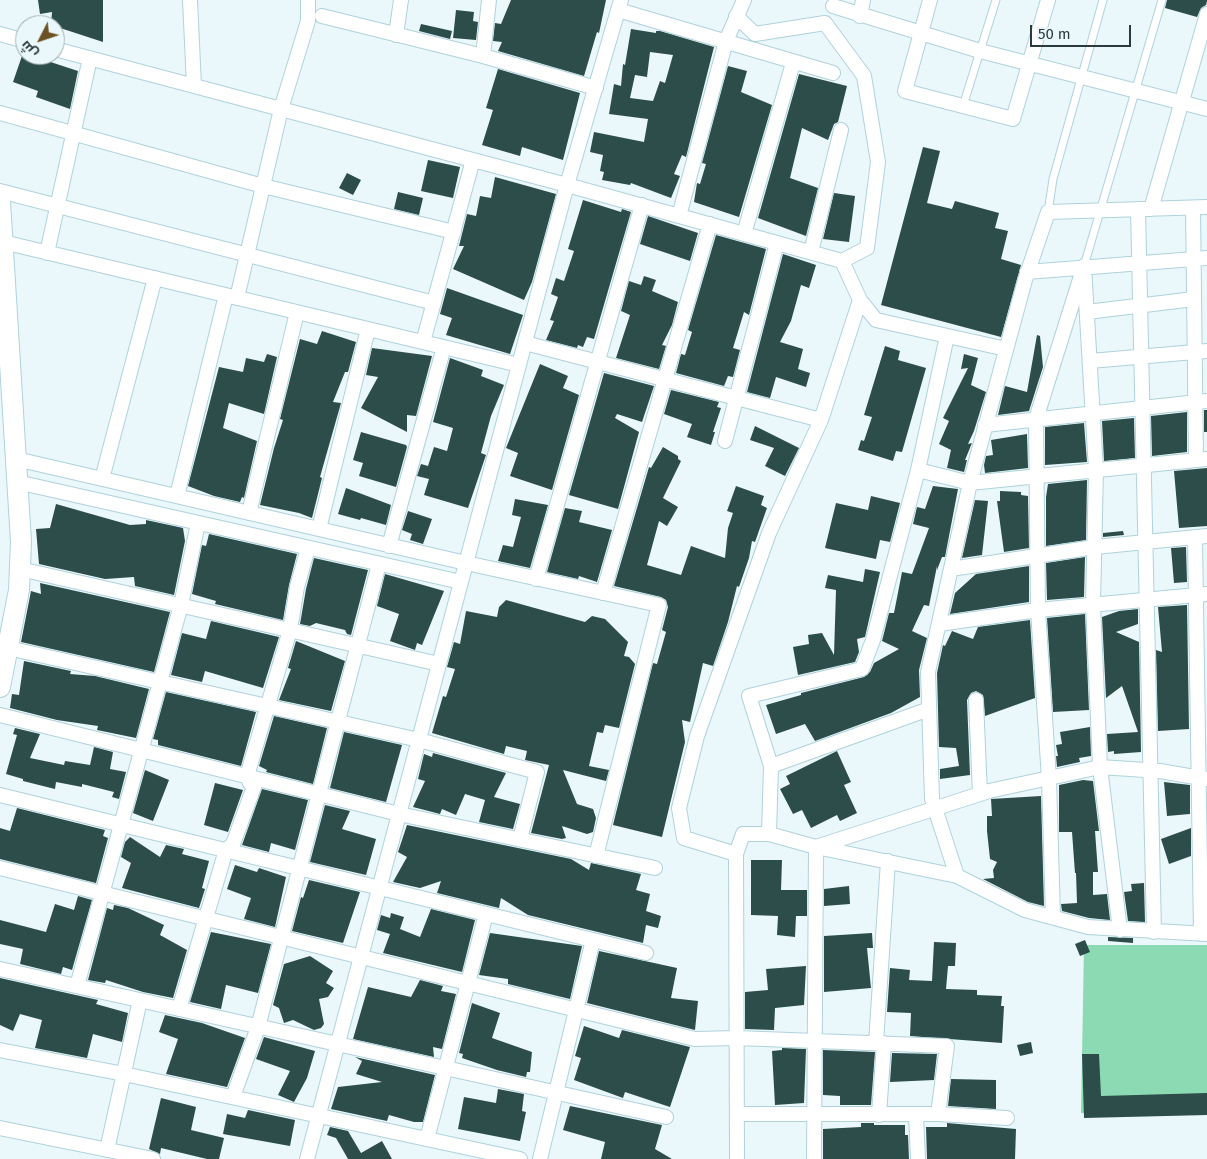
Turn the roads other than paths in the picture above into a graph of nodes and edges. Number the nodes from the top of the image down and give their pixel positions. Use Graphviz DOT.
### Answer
graph roads {
  1 [pos="190,0"];
  2 [pos="308,0"];
  3 [pos="401,0"];
  4 [pos="489,0"];
  5 [pos="744,0"];
  6 [pos="863,0"];
  7 [pos="930,0"];
  8 [pos="996,0"];
  9 [pos="1048,0"];
  10 [pos="1103,0"];
  11 [pos="1162,0"];
  12 [pos="834,3"];
  13 [pos="619,5"];
  14 [pos="1207,14"];
  15 [pos="322,16"];
  16 [pos="736,16"];
  17 [pos="860,16"];
  18 [pos="825,24"];
  19 [pos="920,33"];
  20 [pos="0,34"];
  21 [pos="396,35"];
  22 [pos="15,38"];
  23 [pos="726,41"];
  24 [pos="980,51"];
  25 [pos="65,52"];
  26 [pos="483,56"];
  27 [pos="90,58"];
  28 [pos="793,62"];
  29 [pos="1030,63"];
  30 [pos="833,73"];
  31 [pos="1082,77"];
  32 [pos="194,86"];
  33 [pos="596,88"];
  34 [pos="1136,91"];
  35 [pos="1182,103"];
  36 [pos="963,106"];
  37 [pos="281,109"];
  38 [pos="1207,109"];
  39 [pos="0,113"];
  40 [pos="841,130"];
  41 [pos="74,133"];
  42 [pos="473,160"];
  43 [pos="567,184"];
  44 [pos="263,186"];
  45 [pos="0,191"];
  46 [pos="0,202"];
  47 [pos="642,205"];
  48 [pos="57,206"];
  49 [pos="1207,207"];
  50 [pos="1193,208"];
  51 [pos="1145,209"];
  52 [pos="1101,210"];
  53 [pos="1048,212"];
  54 [pos="679,216"];
  55 [pos="710,224"];
  56 [pos="454,232"];
  57 [pos="744,234"];
  58 [pos="3,242"];
  59 [pos="777,243"];
  60 [pos="811,252"];
  61 [pos="47,253"];
  62 [pos="247,255"];
  63 [pos="1200,258"];
  64 [pos="842,260"];
  65 [pos="1139,263"];
  66 [pos="1084,266"];
  67 [pos="1027,272"];
  68 [pos="156,278"];
  69 [pos="231,297"];
  70 [pos="1194,299"];
  71 [pos="860,300"];
  72 [pos="434,303"];
  73 [pos="3,306"];
  74 [pos="1140,306"];
  75 [pos="297,312"];
  76 [pos="1087,312"];
  77 [pos="368,329"];
  78 [pos="947,336"];
  79 [pos="423,342"];
  80 [pos="525,343"];
  81 [pos="444,347"];
  82 [pos="1006,349"];
  83 [pos="1201,351"];
  84 [pos="1141,356"];
  85 [pos="1090,361"];
  86 [pos="598,362"];
  87 [pos="519,365"];
  88 [pos="665,379"];
  89 [pos="737,398"];
  90 [pos="1201,401"];
  91 [pos="1142,408"];
  92 [pos="1092,413"];
  93 [pos="1036,419"];
  94 [pos="821,420"];
  95 [pos="985,425"];
  96 [pos="726,441"];
  97 [pos="16,458"];
  98 [pos="1201,460"];
  99 [pos="1144,465"];
  100 [pos="918,470"];
  101 [pos="1096,470"];
  102 [pos="1037,476"];
  103 [pos="102,478"];
  104 [pos="17,482"];
  105 [pos="970,482"];
  106 [pos="177,496"];
  107 [pos="248,513"];
  108 [pos="198,523"];
  109 [pos="319,529"];
  110 [pos="1201,537"];
  111 [pos="1146,542"];
  112 [pos="390,546"];
  113 [pos="1095,547"];
  114 [pos="308,548"];
  115 [pos="1037,555"];
  116 [pos="466,563"];
  117 [pos="379,564"];
  118 [pos="20,568"];
  119 [pos="951,569"];
  120 [pos="536,578"];
  121 [pos="461,582"];
  122 [pos="603,593"];
  123 [pos="1202,595"];
  124 [pos="1147,600"];
  125 [pos="1093,604"];
  126 [pos="181,605"];
  127 [pos="1038,610"];
  128 [pos="939,624"];
  129 [pos="290,630"];
  130 [pos="358,645"];
  131 [pos="8,648"];
  132 [pos="439,664"];
  133 [pos="160,682"];
  134 [pos="0,687"];
  135 [pos="976,700"];
  136 [pos="267,706"];
  137 [pos="929,709"];
  138 [pos="0,715"];
  139 [pos="338,722"];
  140 [pos="419,740"];
  141 [pos="142,750"];
  142 [pos="771,766"];
  143 [pos="1100,767"];
  144 [pos="1150,772"];
  145 [pos="247,776"];
  146 [pos="1204,778"];
  147 [pos="1049,779"];
  148 [pos="319,794"];
  149 [pos="980,794"];
  150 [pos="0,795"];
  151 [pos="935,810"];
  152 [pos="399,814"];
  153 [pos="121,824"];
  154 [pos="770,834"];
  155 [pos="520,839"];
  156 [pos="816,847"];
  157 [pos="226,850"];
  158 [pos="736,854"];
  159 [pos="596,856"];
  160 [pos="888,861"];
  161 [pos="0,868"];
  162 [pos="299,868"];
  163 [pos="655,868"];
  164 [pos="957,876"];
  165 [pos="380,888"];
  166 [pos="103,893"];
  167 [pos="486,914"];
  168 [pos="1053,918"];
  169 [pos="206,919"];
  170 [pos="1120,930"];
  171 [pos="1154,932"];
  172 [pos="1204,934"];
  173 [pos="281,937"];
  174 [pos="593,940"];
  175 [pos="646,953"];
  176 [pos="361,957"];
  177 [pos="0,969"];
  178 [pos="468,983"];
  179 [pos="77,986"];
  180 [pos="140,1000"];
  181 [pos="179,1009"];
  182 [pos="576,1010"];
  183 [pos="258,1027"];
  184 [pos="737,1038"];
  185 [pos="814,1040"];
  186 [pos="880,1043"];
  187 [pos="338,1044"];
  188 [pos="0,1050"];
  189 [pos="445,1068"];
  190 [pos="124,1074"];
  191 [pos="556,1093"];
  192 [pos="233,1097"];
  193 [pos="737,1114"];
  194 [pos="813,1114"];
  195 [pos="938,1114"];
  196 [pos="879,1115"];
  197 [pos="916,1115"];
  198 [pos="319,1116"];
  199 [pos="666,1118"];
  200 [pos="1007,1118"];
  201 [pos="0,1128"];
  202 [pos="426,1139"];
  203 [pos="102,1152"];
  204 [pos="153,1159"];
  205 [pos="308,1159"];
  206 [pos="520,1159"];
  207 [pos="540,1159"];
  208 [pos="738,1159"];
  209 [pos="814,1159"];
  210 [pos="918,1159"];
  1 -- 32 [label="street"];
  2 -- 37 [label="street"];
  3 -- 21 [label="street"];
  4 -- 26 [label="street"];
  5 -- 16 [label="street"];
  6 -- 17 [label="street"];
  7 -- 19 [label="street"];
  8 -- 24 [label="lane"];
  9 -- 29 [label="street"];
  10 -- 31 [label="lane"];
  11 -- 34 [label="lane"];
  12 -- 17 [label="street"];
  12 -- 18 [label="street"];
  13 -- 23 [label="street"];
  13 -- 33 [label="street"];
  14 -- 35 [label="street"];
  15 -- 21 [label="street"];
  16 -- 18 [label="street"];
  16 -- 23 [label="street"];
  17 -- 19 [label="street"];
  18 -- 64 [label="street"];
  19 -- 24 [label="street"];
  19 -- 36 [label="street"];
  20 -- 22 [label="street"];
  21 -- 26 [label="street"];
  23 -- 28 [label="street"];
  23 -- 54 [label="street"];
  24 -- 29 [label="street"];
  24 -- 36 [label="lane"];
  25 -- 27 [label="street"];
  26 -- 33 [label="street"];
  27 -- 32 [label="street"];
  27 -- 41 [label="street"];
  28 -- 30 [label="street"];
  28 -- 57 [label="street"];
  29 -- 31 [label="street"];
  29 -- 36 [label="street"];
  31 -- 34 [label="street"];
  31 -- 53 [label="lane"];
  32 -- 37 [label="street"];
  33 -- 43 [label="street"];
  34 -- 35 [label="street"];
  34 -- 52 [label="lane"];
  35 -- 38 [label="street"];
  35 -- 51 [label="street"];
  37 -- 42 [label="street"];
  37 -- 44 [label="street"];
  39 -- 41 [label="street"];
  40 -- 60 [label="street"];
  41 -- 44 [label="street"];
  41 -- 48 [label="street"];
  42 -- 43 [label="street"];
  42 -- 56 [label="street"];
  43 -- 47 [label="street"];
  43 -- 80 [label="street"];
  44 -- 56 [label="street"];
  44 -- 62 [label="street"];
  45 -- 48 [label="street"];
  46 -- 58 [label="street"];
  47 -- 54 [label="street"];
  47 -- 86 [label="street"];
  48 -- 61 [label="street"];
  48 -- 62 [label="street"];
  49 -- 50 [label="street"];
  50 -- 51 [label="street"];
  50 -- 63 [label="street"];
  51 -- 52 [label="street"];
  51 -- 65 [label="street"];
  52 -- 53 [label="street"];
  52 -- 66 [label="lane"];
  53 -- 67 [label="street"];
  54 -- 55 [label="street"];
  55 -- 57 [label="street"];
  55 -- 88 [label="street"];
  56 -- 72 [label="street"];
  57 -- 59 [label="street"];
  58 -- 61 [label="street"];
  58 -- 73 [label="street"];
  59 -- 60 [label="street"];
  59 -- 89 [label="street"];
  60 -- 64 [label="street"];
  61 -- 68 [label="street"];
  62 -- 69 [label="street"];
  62 -- 72 [label="street"];
  63 -- 65 [label="street"];
  63 -- 70 [label="street"];
  64 -- 71 [label="street"];
  65 -- 66 [label="street"];
  65 -- 74 [label="street"];
  66 -- 67 [label="street"];
  66 -- 76 [label="street"];
  66 -- 93 [label="street"];
  67 -- 82 [label="street"];
  68 -- 69 [label="street"];
  68 -- 103 [label="street"];
  69 -- 75 [label="street"];
  69 -- 106 [label="street"];
  70 -- 74 [label="street"];
  70 -- 83 [label="street"];
  71 -- 78 [label="street"];
  71 -- 94 [label="street"];
  72 -- 79 [label="street"];
  73 -- 97 [label="street"];
  74 -- 76 [label="street"];
  74 -- 84 [label="street"];
  75 -- 77 [label="street"];
  75 -- 107 [label="street"];
  76 -- 85 [label="street"];
  77 -- 79 [label="street"];
  77 -- 109 [label="street"];
  78 -- 82 [label="street"];
  78 -- 100 [label="street"];
  79 -- 81 [label="street"];
  80 -- 86 [label="street"];
  80 -- 87 [label="street"];
  81 -- 87 [label="street"];
  81 -- 112 [label="street"];
  82 -- 95 [label="street"];
  83 -- 84 [label="street"];
  83 -- 90 [label="street"];
  84 -- 85 [label="street"];
  84 -- 91 [label="street"];
  85 -- 92 [label="street"];
  86 -- 88 [label="street"];
  86 -- 120 [label="street"];
  87 -- 116 [label="street"];
  88 -- 89 [label="street"];
  88 -- 122 [label="street"];
  89 -- 94 [label="street"];
  89 -- 96 [label="street"];
  90 -- 91 [label="street"];
  90 -- 98 [label="street"];
  91 -- 92 [label="street"];
  91 -- 99 [label="street"];
  92 -- 93 [label="street"];
  92 -- 101 [label="street"];
  93 -- 95 [label="street"];
  93 -- 102 [label="street"];
  94 -- 158 [label="street"];
  95 -- 105 [label="street"];
  97 -- 103 [label="street"];
  97 -- 104 [label="street"];
  98 -- 99 [label="street"];
  99 -- 101 [label="street"];
  99 -- 111 [label="street"];
  100 -- 105 [label="street"];
  100 -- 142 [label="street"];
  101 -- 102 [label="street"];
  101 -- 113 [label="street"];
  102 -- 105 [label="street"];
  102 -- 115 [label="street"];
  103 -- 106 [label="street"];
  104 -- 108 [label="street"];
  104 -- 118 [label="street"];
  105 -- 119 [label="street"];
  106 -- 107 [label="street"];
  107 -- 109 [label="street"];
  108 -- 114 [label="street"];
  108 -- 126 [label="street"];
  109 -- 112 [label="street"];
  110 -- 111 [label="street"];
  110 -- 123 [label="street"];
  111 -- 113 [label="street"];
  111 -- 124 [label="street"];
  112 -- 116 [label="street"];
  113 -- 115 [label="street"];
  113 -- 125 [label="street"];
  114 -- 117 [label="street"];
  114 -- 129 [label="street"];
  115 -- 119 [label="street"];
  115 -- 127 [label="street"];
  116 -- 120 [label="street"];
  116 -- 121 [label="street"];
  117 -- 121 [label="street"];
  117 -- 130 [label="street"];
  118 -- 126 [label="street"];
  118 -- 131 [label="street"];
  119 -- 128 [label="street"];
  120 -- 122 [label="street"];
  121 -- 132 [label="street"];
  122 -- 159 [label="street"];
  123 -- 124 [label="street"];
  123 -- 146 [label="street"];
  124 -- 125 [label="street"];
  124 -- 144 [label="street"];
  125 -- 127 [label="street"];
  125 -- 143 [label="street"];
  126 -- 129 [label="street"];
  126 -- 133 [label="street"];
  127 -- 128 [label="street"];
  127 -- 147 [label="street"];
  128 -- 137 [label="street"];
  129 -- 130 [label="street"];
  129 -- 136 [label="street"];
  130 -- 132 [label="street"];
  130 -- 139 [label="street"];
  131 -- 133 [label="street"];
  131 -- 134 [label="street"];
  132 -- 140 [label="street"];
  133 -- 136 [label="street"];
  133 -- 141 [label="street"];
  135 -- 149 [label="street"];
  136 -- 139 [label="street"];
  136 -- 145 [label="street"];
  137 -- 142 [label="street"];
  137 -- 151 [label="street"];
  138 -- 141 [label="street"];
  139 -- 140 [label="street"];
  139 -- 148 [label="street"];
  140 -- 152 [label="street"];
  140 -- 155 [label="street"];
  141 -- 145 [label="street"];
  141 -- 153 [label="street"];
  142 -- 154 [label="street"];
  143 -- 144 [label="street"];
  143 -- 147 [label="street"];
  143 -- 170 [label="street"];
  144 -- 146 [label="street"];
  144 -- 171 [label="street"];
  145 -- 148 [label="street"];
  145 -- 157 [label="street"];
  146 -- 172 [label="street"];
  147 -- 149 [label="street"];
  147 -- 168 [label="street"];
  148 -- 152 [label="street"];
  148 -- 162 [label="street"];
  149 -- 151 [label="street"];
  150 -- 153 [label="street"];
  151 -- 156 [label="street"];
  151 -- 164 [label="street"];
  152 -- 155 [label="street"];
  152 -- 165 [label="street"];
  153 -- 157 [label="street"];
  153 -- 166 [label="street"];
  154 -- 156 [label="street"];
  154 -- 158 [label="street"];
  155 -- 159 [label="street"];
  156 -- 160 [label="street"];
  156 -- 185 [label="street"];
  157 -- 162 [label="street"];
  157 -- 169 [label="street"];
  158 -- 184 [label="street"];
  159 -- 163 [label="street"];
  160 -- 164 [label="street"];
  160 -- 186 [label="street"];
  161 -- 166 [label="street"];
  162 -- 165 [label="street"];
  162 -- 173 [label="street"];
  164 -- 168 [label="street"];
  165 -- 167 [label="street"];
  165 -- 176 [label="street"];
  166 -- 169 [label="street"];
  166 -- 179 [label="street"];
  167 -- 174 [label="street"];
  167 -- 178 [label="street"];
  168 -- 170 [label="street"];
  169 -- 173 [label="street"];
  169 -- 181 [label="street"];
  170 -- 171 [label="street"];
  171 -- 172 [label="street"];
  173 -- 176 [label="street"];
  173 -- 183 [label="street"];
  174 -- 175 [label="street"];
  174 -- 182 [label="street"];
  176 -- 178 [label="street"];
  176 -- 187 [label="street"];
  177 -- 179 [label="street"];
  178 -- 182 [label="street"];
  178 -- 189 [label="street"];
  179 -- 180 [label="street"];
  180 -- 181 [label="street"];
  180 -- 190 [label="street"];
  181 -- 183 [label="street"];
  182 -- 184 [label="street"];
  182 -- 191 [label="street"];
  183 -- 187 [label="street"];
  183 -- 192 [label="street"];
  184 -- 185 [label="street"];
  184 -- 193 [label="street"];
  185 -- 186 [label="street"];
  185 -- 194 [label="street"];
  186 -- 195 [label="street"];
  186 -- 196 [label="street"];
  187 -- 189 [label="street"];
  187 -- 198 [label="street"];
  188 -- 190 [label="street"];
  189 -- 191 [label="street"];
  189 -- 202 [label="street"];
  190 -- 192 [label="street"];
  190 -- 203 [label="street"];
  191 -- 199 [label="street"];
  191 -- 207 [label="street"];
  192 -- 198 [label="street"];
  193 -- 194 [label="street"];
  193 -- 208 [label="street"];
  194 -- 196 [label="street"];
  194 -- 209 [label="street"];
  195 -- 197 [label="street"];
  195 -- 200 [label="street"];
  196 -- 197 [label="street"];
  197 -- 210 [label="street"];
  198 -- 202 [label="street"];
  198 -- 205 [label="street"];
  201 -- 203 [label="street"];
  202 -- 206 [label="street"];
  203 -- 204 [label="street"];
}
